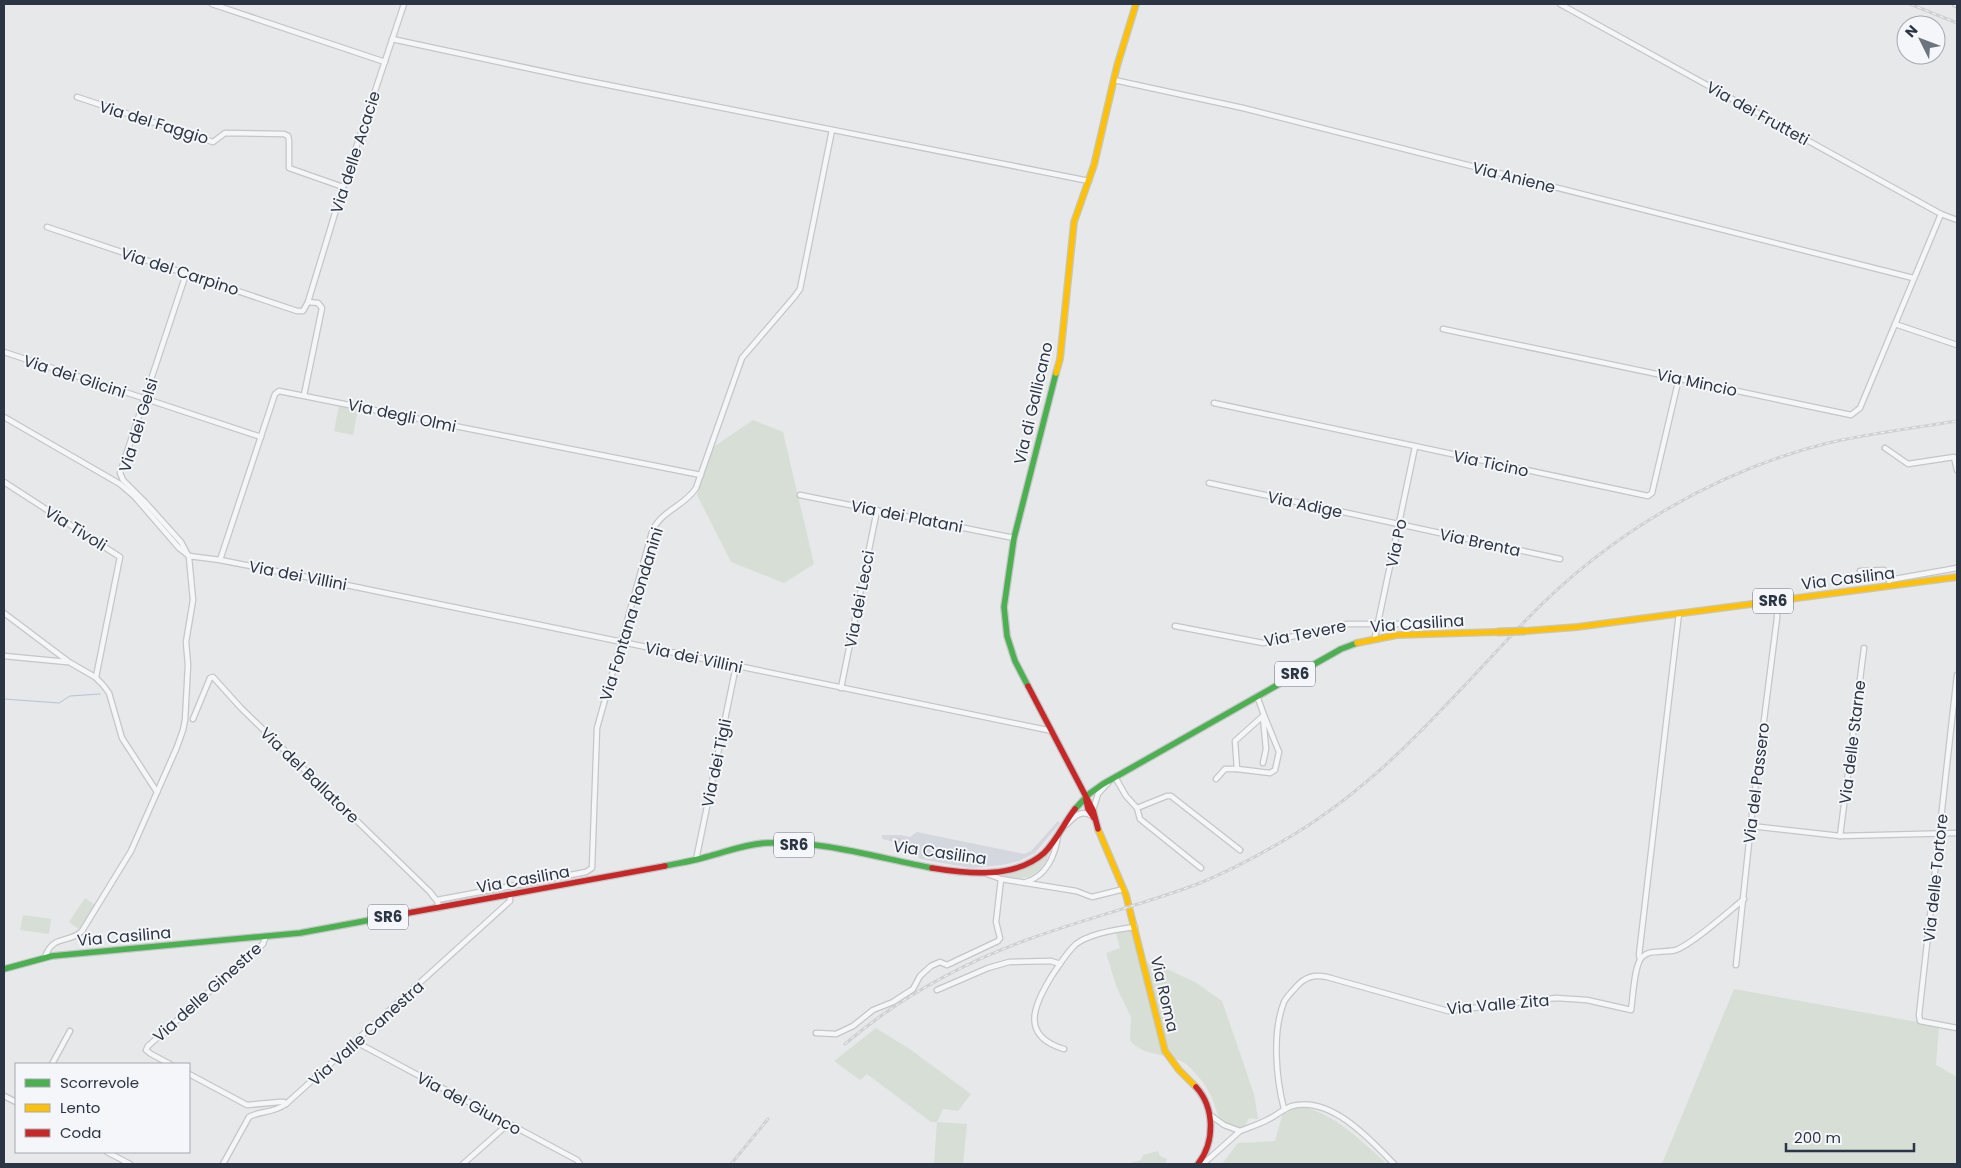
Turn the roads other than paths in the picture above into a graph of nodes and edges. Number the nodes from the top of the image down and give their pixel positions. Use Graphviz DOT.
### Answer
graph roads {
  1 [pos="212,4"];
  2 [pos="404,4"];
  3 [pos="1136,4"];
  4 [pos="1560,4"];
  5 [pos="392,39"];
  6 [pos="385,62"];
  7 [pos="1114,80"];
  8 [pos="77,97"];
  9 [pos="832,130"];
  10 [pos="1089,181"];
  11 [pos="343,187"];
  12 [pos="1941,214"];
  13 [pos="1957,220"];
  14 [pos="46,227"];
  15 [pos="186,274"];
  16 [pos="1913,278"];
  17 [pos="308,302"];
  18 [pos="1895,324"];
  19 [pos="1442,329"];
  20 [pos="1957,346"];
  21 [pos="4,352"];
  22 [pos="1679,378"];
  23 [pos="304,395"];
  24 [pos="145,400"];
  25 [pos="1214,403"];
  26 [pos="4,417"];
  27 [pos="261,437"];
  28 [pos="1416,448"];
  29 [pos="1885,448"];
  30 [pos="1957,470"];
  31 [pos="701,475"];
  32 [pos="4,482"];
  33 [pos="1209,483"];
  34 [pos="800,495"];
  35 [pos="877,510"];
  36 [pos="1400,525"];
  37 [pos="1014,538"];
  38 [pos="189,556"];
  39 [pos="1560,559"];
  40 [pos="220,560"];
  41 [pos="1957,568"];
  42 [pos="1860,572"];
  43 [pos="1957,577"];
  44 [pos="1889,584"];
  45 [pos="1777,600"];
  46 [pos="4,613"];
  47 [pos="1679,613"];
  48 [pos="1452,624"];
  49 [pos="1378,625"];
  50 [pos="1175,626"];
  51 [pos="1375,637"];
  52 [pos="620,642"];
  53 [pos="1864,648"];
  54 [pos="4,656"];
  55 [pos="69,662"];
  56 [pos="736,666"];
  57 [pos="1957,675"];
  58 [pos="96,677"];
  59 [pos="841,688"];
  60 [pos="1257,696"];
  61 [pos="1956,703"];
  62 [pos="1264,715"];
  63 [pos="193,719"];
  64 [pos="1052,731"];
  65 [pos="1263,763"];
  66 [pos="1237,770"];
  67 [pos="1114,777"];
  68 [pos="1216,779"];
  69 [pos="157,792"];
  70 [pos="1086,797"];
  71 [pos="1137,808"];
  72 [pos="1093,810"];
  73 [pos="1094,818"];
  74 [pos="1751,826"];
  75 [pos="1064,827"];
  76 [pos="1940,833"];
  77 [pos="1957,833"];
  78 [pos="1058,835"];
  79 [pos="1840,836"];
  80 [pos="1240,850"];
  81 [pos="696,860"];
  82 [pos="1201,868"];
  83 [pos="984,874"];
  84 [pos="1001,879"];
  85 [pos="1025,883"];
  86 [pos="1124,889"];
  87 [pos="510,895"];
  88 [pos="1744,899"];
  89 [pos="437,900"];
  90 [pos="440,908"];
  91 [pos="1135,927"];
  92 [pos="266,936"];
  93 [pos="45,956"];
  94 [pos="1640,959"];
  95 [pos="1060,964"];
  96 [pos="1736,966"];
  97 [pos="4,969"];
  98 [pos="937,990"];
  99 [pos="1957,1028"];
  100 [pos="70,1031"];
  101 [pos="816,1033"];
  102 [pos="356,1042"];
  103 [pos="1064,1049"];
  104 [pos="53,1063"];
  105 [pos="168,1063"];
  106 [pos="190,1075"];
  107 [pos="286,1104"];
  108 [pos="1284,1109"];
  109 [pos="1209,1114"];
  110 [pos="508,1124"];
  111 [pos="1240,1131"];
  112 [pos="109,1153"];
  113 [pos="130,1164"];
  114 [pos="222,1164"];
  115 [pos="463,1164"];
  116 [pos="580,1164"];
  117 [pos="1198,1164"];
  118 [pos="1203,1164"];
  119 [pos="1394,1164"];
  1 -- 6 [label="street"];
  2 -- 5 [label="street, Via delle Acacie"];
  3 -- 7 [label="main road, Via di Gallicano"];
  4 -- 12 [label="street, Via dei Frutteti"];
  5 -- 6 [label="street, Via delle Acacie"];
  5 -- 9 [label="street"];
  6 -- 11 [label="street, Via delle Acacie"];
  7 -- 10 [label="main road, Via di Gallicano"];
  7 -- 16 [label="street, Via Aniene"];
  8 -- 11 [label="street, Via del Faggio"];
  9 -- 10 [label="street"];
  9 -- 31 [label="street, Via Fontana Rondanini"];
  10 -- 37 [label="main road, Via di Gallicano"];
  11 -- 17 [label="street, Via delle Acacie"];
  12 -- 13 [label="street, Via dei Frutteti"];
  12 -- 16 [label="street, Via Mincio"];
  14 -- 15 [label="street, Via del Carpino"];
  15 -- 17 [label="street, Via del Carpino"];
  15 -- 24 [label="street, Via dei Gelsi"];
  16 -- 18 [label="street, Via Mincio"];
  17 -- 23 [label="street"];
  18 -- 20 [label="street"];
  18 -- 22 [label="street, Via Mincio"];
  19 -- 22 [label="street, Via Mincio"];
  21 -- 24 [label="street, Via dei Glicini"];
  22 -- 28 [label="street, Via Ticino"];
  23 -- 27 [label="street, Via degli Olmi"];
  23 -- 31 [label="street, Via degli Olmi"];
  24 -- 27 [label="street, Via dei Glicini"];
  24 -- 38 [label="street, Via dei Gelsi"];
  25 -- 28 [label="street, Via Ticino"];
  26 -- 38 [label="street"];
  27 -- 40 [label="street, Via degli Olmi"];
  28 -- 36 [label="street, Via Po"];
  29 -- 30 [label="street"];
  31 -- 52 [label="street, Via Fontana Rondanini"];
  32 -- 58 [label="street, Via Tivoli"];
  33 -- 36 [label="street, Via Adige"];
  34 -- 35 [label="street, Via dei Platani"];
  35 -- 37 [label="street, Via dei Platani"];
  35 -- 59 [label="street, Via dei Lecci"];
  36 -- 39 [label="street, Via Brenta"];
  36 -- 49 [label="street, Via Po"];
  37 -- 64 [label="main road, Via di Gallicano"];
  38 -- 40 [label="street, Via dei Villini"];
  38 -- 69 [label="street"];
  40 -- 52 [label="street, Via dei Villini"];
  41 -- 44 [label="street"];
  42 -- 44 [label="street"];
  43 -- 44 [label="main road, Via Casilina / SR6"];
  44 -- 45 [label="main road, Via Casilina / SR6"];
  45 -- 47 [label="main road, Via Casilina / SR6"];
  45 -- 74 [label="street, Via del Passero"];
  46 -- 55 [label="street"];
  47 -- 51 [label="main road, Via Casilina / SR6, bridge"];
  47 -- 94 [label="street"];
  48 -- 49 [label="street, Via Tevere"];
  49 -- 50 [label="street, Via Tevere"];
  49 -- 51 [label="street, Via Po"];
  51 -- 60 [label="main road, Via Casilina / SR6"];
  52 -- 56 [label="street, Via dei Villini"];
  52 -- 89 [label="street, Via Fontana Rondanini"];
  53 -- 79 [label="street, Via delle Starne"];
  54 -- 55 [label="street"];
  55 -- 58 [label="street"];
  56 -- 59 [label="street, Via dei Villini"];
  56 -- 81 [label="street, Via dei Tigli"];
  57 -- 61 [label="street, Via delle Tortore"];
  58 -- 69 [label="street"];
  59 -- 64 [label="street, Via dei Villini"];
  60 -- 62 [label="street"];
  60 -- 67 [label="main road, Via Casilina / SR6"];
  61 -- 76 [label="street, Via delle Tortore"];
  62 -- 65 [label="street"];
  62 -- 66 [label="street"];
  62 -- 66 [label="street"];
  63 -- 89 [label="street, Via del Ballatore"];
  64 -- 70 [label="main road, Via di Gallicano"];
  66 -- 68 [label="street"];
  67 -- 70 [label="main road, Via Casilina / SR6"];
  67 -- 71 [label="street"];
  67 -- 72 [label="street"];
  69 -- 93 [label="street"];
  70 -- 72 [label="main road, Via Roma"];
  70 -- 73 [label="main road, Via Roma"];
  70 -- 75 [label="main road, Via Casilina / SR6"];
  71 -- 80 [label="street"];
  71 -- 82 [label="street"];
  72 -- 73 [label="main road, Via Roma"];
  73 -- 75 [label="street"];
  73 -- 86 [label="main road, Via Roma"];
  74 -- 79 [label="street"];
  74 -- 88 [label="street, Via del Passero"];
  75 -- 78 [label="main road, Via Casilina / SR6"];
  76 -- 77 [label="street"];
  76 -- 79 [label="street"];
  76 -- 99 [label="street, Via delle Tortore"];
  78 -- 83 [label="main road, Via Casilina / SR6"];
  78 -- 85 [label="street"];
  81 -- 83 [label="main road, Via Casilina / SR6"];
  81 -- 87 [label="main road, Via Casilina / SR6"];
  83 -- 84 [label="street"];
  84 -- 85 [label="street"];
  84 -- 101 [label="street"];
  85 -- 86 [label="street"];
  86 -- 91 [label="main road, Via Roma"];
  87 -- 90 [label="main road, Via Casilina / SR6"];
  87 -- 102 [label="street, Via Valle Canestra"];
  88 -- 94 [label="street"];
  88 -- 96 [label="street, Via del Passero"];
  89 -- 90 [label="street, Via del Ballatore"];
  90 -- 92 [label="main road, Via Casilina / SR6"];
  91 -- 95 [label="street"];
  91 -- 109 [label="main road, Via Roma"];
  92 -- 93 [label="main road, Via Casilina / SR6"];
  92 -- 105 [label="street, Via delle Ginestre"];
  93 -- 97 [label="main road, Via Casilina / SR6"];
  94 -- 108 [label="street, Via Valle Zita"];
  95 -- 98 [label="street"];
  95 -- 103 [label="street"];
  100 -- 104 [label="street"];
  102 -- 107 [label="street, Via Valle Canestra"];
  102 -- 110 [label="street, Via del Giunco"];
  106 -- 107 [label="street"];
  107 -- 114 [label="street, Via Valle Canestra"];
  108 -- 111 [label="street"];
  108 -- 119 [label="street"];
  109 -- 111 [label="street"];
  109 -- 117 [label="main road, Via Roma"];
  110 -- 115 [label="street"];
  110 -- 116 [label="street, Via del Giunco"];
  111 -- 118 [label="street"];
  112 -- 113 [label="street"];
}
